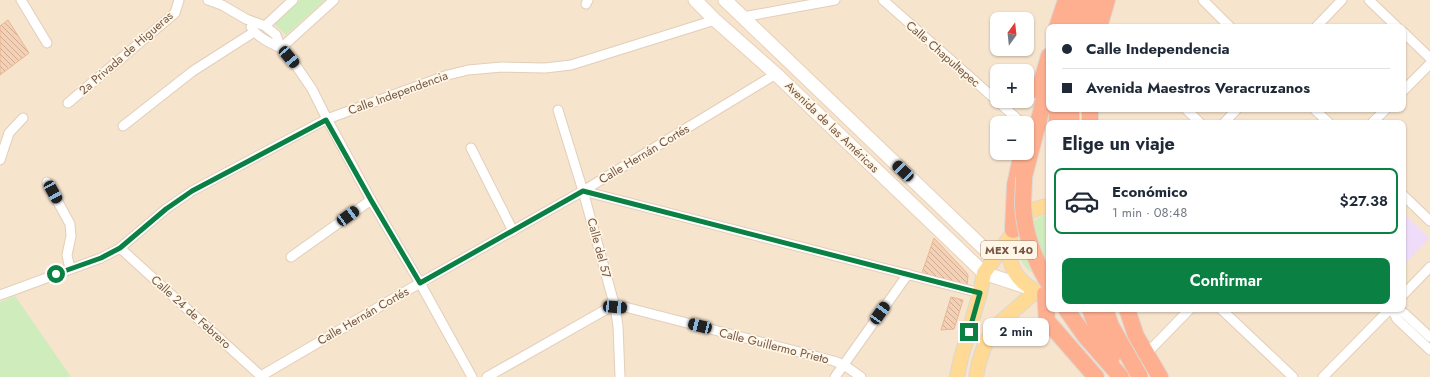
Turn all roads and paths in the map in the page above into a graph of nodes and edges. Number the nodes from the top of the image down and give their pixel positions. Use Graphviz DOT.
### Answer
graph roads {
  1 [pos="21,0"];
  2 [pos="179,0"];
  3 [pos="208,0"];
  4 [pos="293,0"];
  5 [pos="334,0"];
  6 [pos="695,0"];
  7 [pos="726,0"];
  8 [pos="835,0"];
  9 [pos="882,0"];
  10 [pos="1066,0"];
  11 [pos="1078,0"];
  12 [pos="1092,0"];
  13 [pos="1107,0"];
  14 [pos="1203,0"];
  15 [pos="1342,0"];
  16 [pos="1369,0"];
  17 [pos="743,17"];
  18 [pos="246,18"];
  19 [pos="715,20"];
  20 [pos="1061,24"];
  21 [pos="1062,24"];
  22 [pos="1085,24"];
  23 [pos="1100,24"];
  24 [pos="1227,24"];
  25 [pos="1319,24"];
  26 [pos="1394,24"];
  27 [pos="265,26"];
  28 [pos="254,32"];
  29 [pos="1406,35"];
  30 [pos="47,43"];
  31 [pos="281,48"];
  32 [pos="1430,58"];
  33 [pos="1430,64"];
  34 [pos="1046,66"];
  35 [pos="776,74"];
  36 [pos="1406,89"];
  37 [pos="1046,93"];
  38 [pos="68,103"];
  39 [pos="558,110"];
  40 [pos="1189,112"];
  41 [pos="1234,112"];
  42 [pos="1317,112"];
  43 [pos="1383,112"];
  44 [pos="1011,116"];
  45 [pos="1030,116"];
  46 [pos="23,118"];
  47 [pos="326,120"];
  48 [pos="1197,120"];
  49 [pos="1227,120"];
  50 [pos="1326,120"];
  51 [pos="1375,120"];
  52 [pos="123,126"];
  53 [pos="471,148"];
  54 [pos="0,160"];
  55 [pos="1021,160"];
  56 [pos="47,182"];
  57 [pos="583,191"];
  58 [pos="1406,198"];
  59 [pos="371,200"];
  60 [pos="1046,206"];
  61 [pos="1430,221"];
  62 [pos="513,231"];
  63 [pos="1012,233"];
  64 [pos="120,248"];
  65 [pos="291,257"];
  66 [pos="994,258"];
  67 [pos="1430,267"];
  68 [pos="70,269"];
  69 [pos="984,273"];
  70 [pos="908,274"];
  71 [pos="420,283"];
  72 [pos="1042,290"];
  73 [pos="1406,292"];
  74 [pos="980,293"];
  75 [pos="0,295"];
  76 [pos="615,307"];
  77 [pos="1068,312"];
  78 [pos="1091,312"];
  79 [pos="1106,312"];
  80 [pos="1128,312"];
  81 [pos="1188,312"];
  82 [pos="1224,312"];
  83 [pos="1389,312"];
  84 [pos="1394,312"];
  85 [pos="1401,312"];
  86 [pos="1136,336"];
  87 [pos="1430,337"];
  88 [pos="1430,350"];
  89 [pos="1081,359"];
  90 [pos="844,365"];
  91 [pos="1153,366"];
  92 [pos="261,376"];
  93 [pos="472,377"];
  94 [pos="487,377"];
  95 [pos="620,377"];
  96 [pos="835,377"];
  97 [pos="861,377"];
  98 [pos="957,377"];
  99 [pos="976,377"];
  100 [pos="1096,377"];
  101 [pos="1121,377"];
  102 [pos="1133,377"];
  103 [pos="1140,377"];
  104 [pos="1293,377"];
  105 [pos="1323,377"];
  1 -- 30 [label="street"];
  2 -- 38 [label="street, 2a Privada de Higueras"];
  3 -- 18 [label="street"];
  4 -- 27 [label="street"];
  5 -- 31 [label="street"];
  6 -- 19 [label="main road, Avenida de las Américas"];
  7 -- 17 [label="main road, Avenida de las Américas"];
  8 -- 17 [label="street, Calle Independencia"];
  9 -- 44 [label="street, Calle Chapultepec"];
  10 -- 20 [label="highway"];
  11 -- 21 [label="highway"];
  12 -- 22 [label="highway"];
  13 -- 23 [label="highway"];
  14 -- 24 [label="street"];
  15 -- 25 [label="street"];
  16 -- 26 [label="street"];
  17 -- 19 [label="main road, Calle Independencia"];
  17 -- 66 [label="main road, Avenida de las Américas"];
  18 -- 27 [label="street"];
  18 -- 28 [label="street"];
  19 -- 35 [label="main road, Avenida de las Américas"];
  19 -- 47 [label="street, Calle Independencia"];
  27 -- 31 [label="street"];
  28 -- 31 [label="street"];
  28 -- 52 [label="street"];
  29 -- 32 [label="street"];
  31 -- 47 [label="street"];
  33 -- 36 [label="street"];
  34 -- 45 [label="highway"];
  35 -- 57 [label="street, Calle Hernán Cortés"];
  35 -- 69 [label="main road, Avenida de las Américas"];
  37 -- 72 [label="highway, bridge"];
  39 -- 57 [label="street, Calle del 57"];
  40 -- 48 [label="street"];
  41 -- 49 [label="street"];
  42 -- 50 [label="street"];
  43 -- 51 [label="street"];
  46 -- 54 [label="street"];
  47 -- 59 [label="street"];
  47 -- 64 [label="street, Calle Independencia"];
  53 -- 62 [label="street"];
  55 -- 63 [label="highway, MEX 140"];
  56 -- 68 [label="street"];
  57 -- 62 [label="street, Calle Hernán Cortés"];
  57 -- 70 [label="street"];
  57 -- 76 [label="street, Calle del 57"];
  58 -- 61 [label="street"];
  59 -- 65 [label="street"];
  59 -- 71 [label="street"];
  60 -- 63 [label="main road, MEX 140"];
  62 -- 71 [label="street, Calle Hernán Cortés"];
  63 -- 66 [label="main road"];
  63 -- 72 [label="main road, MEX 140"];
  64 -- 68 [label="street, Calle Independencia"];
  64 -- 92 [label="street, Calle 24 de Febrero"];
  66 -- 69 [label="main road"];
  67 -- 73 [label="street"];
  68 -- 75 [label="street, Calle Independencia"];
  69 -- 72 [label="main road, Avenida de las Américas"];
  69 -- 74 [label="main road"];
  70 -- 74 [label="street"];
  70 -- 90 [label="street"];
  71 -- 92 [label="street, Calle Hernán Cortés"];
  71 -- 93 [label="street"];
  72 -- 89 [label="highway"];
  72 -- 99 [label="main road"];
  74 -- 98 [label="main road"];
  76 -- 90 [label="street, Calle Guillermo Prieto"];
  76 -- 94 [label="street"];
  76 -- 95 [label="street, Calle del 57"];
  77 -- 101 [label="highway, bridge"];
  78 -- 101 [label="highway, bridge"];
  79 -- 103 [label="highway, bridge"];
  80 -- 86 [label="highway"];
  81 -- 91 [label="street"];
  82 -- 104 [label="street"];
  83 -- 105 [label="street"];
  84 -- 88 [label="street"];
  85 -- 87 [label="street"];
  86 -- 89 [label="highway"];
  86 -- 91 [label="highway"];
  86 -- 101 [label="street"];
  89 -- 100 [label="highway"];
  90 -- 96 [label="street"];
  90 -- 97 [label="street, Calle Guillermo Prieto"];
  91 -- 102 [label="highway"];
}
